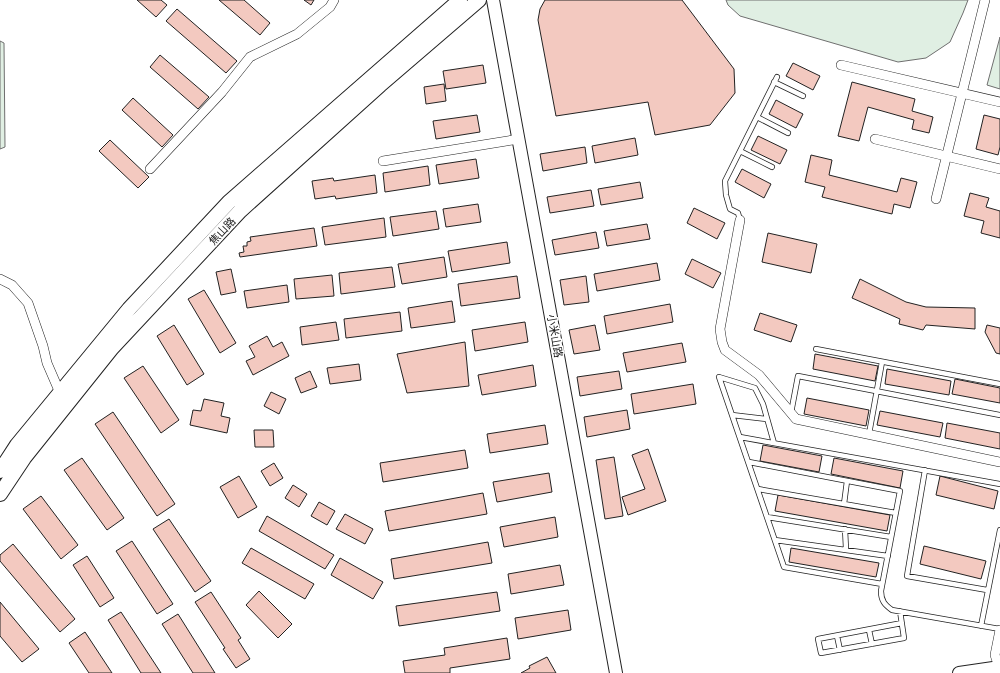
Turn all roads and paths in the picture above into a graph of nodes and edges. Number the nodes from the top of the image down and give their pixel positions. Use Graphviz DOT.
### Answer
graph roads {
  1 [pos="334,0"];
  2 [pos="460,0"];
  3 [pos="479,0"];
  4 [pos="493,0"];
  5 [pos="985,0"];
  6 [pos="841,65"];
  7 [pos="777,77"];
  8 [pos="774,82"];
  9 [pos="962,94"];
  10 [pos="803,96"];
  11 [pos="1000,102"];
  12 [pos="756,118"];
  13 [pos="788,133"];
  14 [pos="519,139"];
  15 [pos="875,140"];
  16 [pos="740,151"];
  17 [pos="946,156"];
  18 [pos="383,161"];
  19 [pos="772,167"];
  20 [pos="150,169"];
  21 [pos="1000,169"];
  22 [pos="936,199"];
  23 [pos="740,220"];
  24 [pos="0,279"];
  25 [pos="816,349"];
  26 [pos="882,362"];
  27 [pos="1000,384"];
  28 [pos="877,391"];
  29 [pos="60,393"];
  30 [pos="791,413"];
  31 [pos="732,415"];
  32 [pos="1000,415"];
  33 [pos="768,419"];
  34 [pos="869,434"];
  35 [pos="740,437"];
  36 [pos="774,443"];
  37 [pos="749,462"];
  38 [pos="1000,462"];
  39 [pos="925,470"];
  40 [pos="0,471"];
  41 [pos="847,480"];
  42 [pos="1000,484"];
  43 [pos="758,489"];
  44 [pos="0,494"];
  45 [pos="844,504"];
  46 [pos="896,513"];
  47 [pos="767,517"];
  48 [pos="845,529"];
  49 [pos="1000,530"];
  50 [pos="891,537"];
  51 [pos="775,540"];
  52 [pos="846,549"];
  53 [pos="888,556"];
  54 [pos="882,584"];
  55 [pos="988,590"];
  56 [pos="900,611"];
  57 [pos="902,623"];
  58 [pos="981,626"];
  59 [pos="1000,629"];
  60 [pos="869,630"];
  61 [pos="837,636"];
  62 [pos="872,644"];
  63 [pos="840,650"];
  64 [pos="1000,667"];
  65 [pos="616,673"];
  66 [pos="958,673"];
  1 -- 20 [label="street"];
  2 -- 29 [label="main road, 焦山路"];
  3 -- 44 [label="main road, 焦山路"];
  4 -- 14 [label="street, 小米山路"];
  5 -- 9 [label="street"];
  6 -- 9 [label="street"];
  7 -- 8 [label="lane"];
  8 -- 10 [label="lane"];
  8 -- 12 [label="lane"];
  9 -- 11 [label="street"];
  9 -- 17 [label="street"];
  12 -- 13 [label="lane"];
  12 -- 16 [label="lane"];
  14 -- 18 [label="street"];
  14 -- 65 [label="street, 小米山路"];
  15 -- 17 [label="street"];
  16 -- 19 [label="lane"];
  16 -- 23 [label="lane"];
  17 -- 21 [label="street"];
  17 -- 22 [label="street"];
  23 -- 30 [label="street"];
  24 -- 29 [label="street"];
  25 -- 26 [label="lane"];
  26 -- 27 [label="lane"];
  26 -- 28 [label="lane"];
  28 -- 30 [label="lane"];
  28 -- 32 [label="lane"];
  28 -- 34 [label="lane"];
  29 -- 40 [label="main road, 焦山路"];
  30 -- 34 [label="street"];
  31 -- 33 [label="lane"];
  31 -- 33 [label="lane"];
  31 -- 35 [label="lane"];
  33 -- 36 [label="lane"];
  34 -- 38 [label="street"];
  35 -- 36 [label="lane"];
  35 -- 37 [label="lane"];
  36 -- 39 [label="lane"];
  37 -- 41 [label="lane"];
  37 -- 43 [label="lane"];
  39 -- 42 [label="lane"];
  39 -- 55 [label="lane"];
  41 -- 45 [label="lane"];
  41 -- 46 [label="lane"];
  43 -- 45 [label="lane"];
  43 -- 47 [label="lane"];
  45 -- 46 [label="lane"];
  46 -- 50 [label="lane"];
  47 -- 48 [label="lane"];
  47 -- 51 [label="lane"];
  48 -- 50 [label="lane"];
  48 -- 52 [label="lane"];
  49 -- 55 [label="lane"];
  50 -- 53 [label="lane"];
  51 -- 52 [label="lane"];
  51 -- 54 [label="lane"];
  52 -- 53 [label="lane"];
  53 -- 54 [label="lane"];
  54 -- 56 [label="lane"];
  55 -- 58 [label="lane"];
  56 -- 57 [label="lane"];
  56 -- 58 [label="lane"];
  57 -- 60 [label="lane"];
  57 -- 62 [label="lane"];
  58 -- 59 [label="lane"];
  59 -- 64 [label="street"];
  60 -- 61 [label="lane"];
  60 -- 62 [label="lane"];
  61 -- 63 [label="lane"];
  61 -- 63 [label="lane"];
  62 -- 63 [label="lane"];
  64 -- 66 [label="street"];
}
